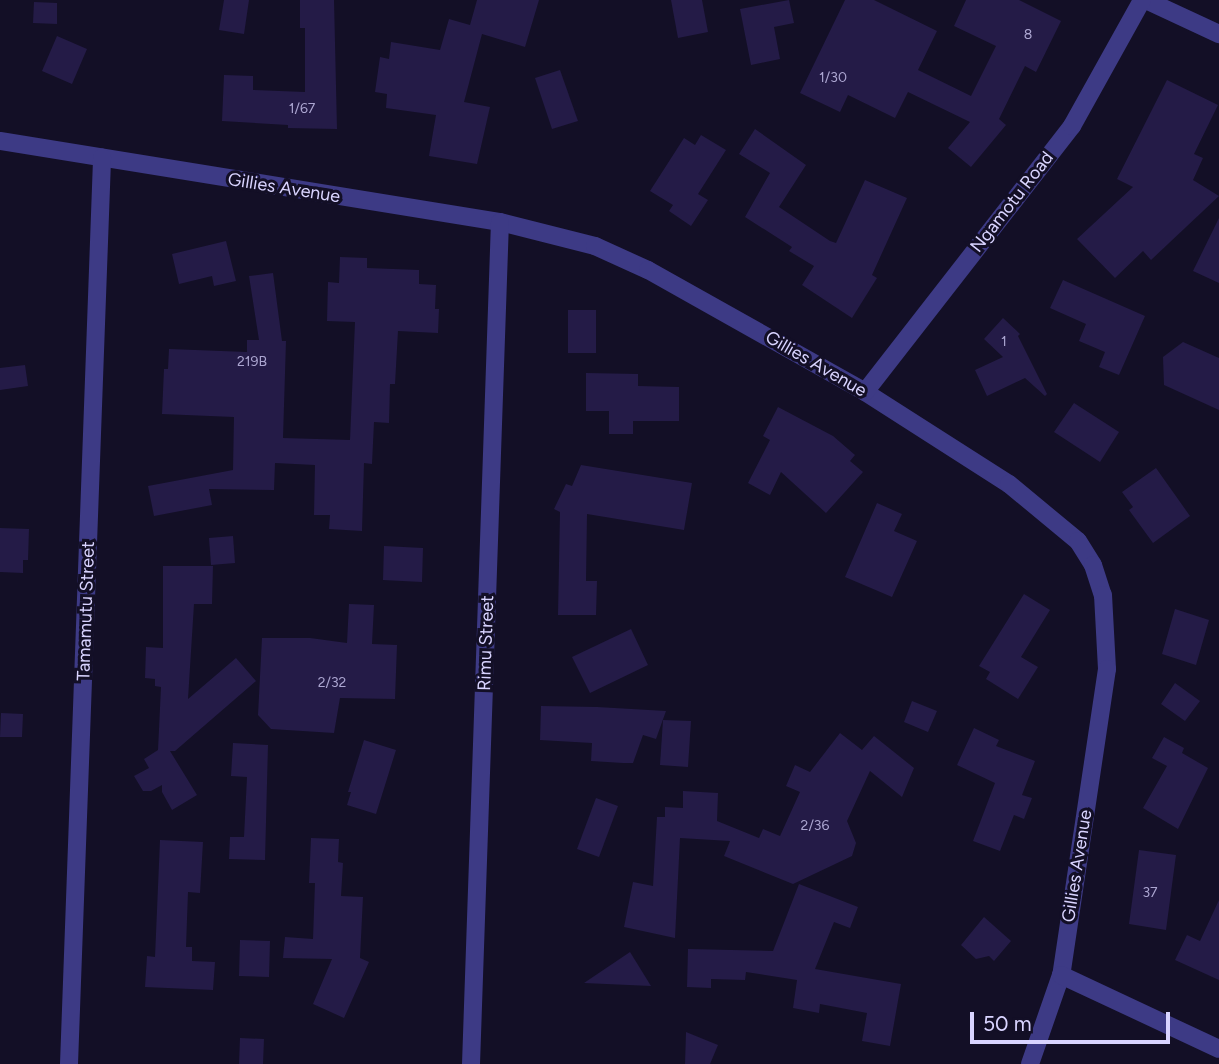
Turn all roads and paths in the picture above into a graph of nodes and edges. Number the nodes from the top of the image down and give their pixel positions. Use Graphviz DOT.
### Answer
graph roads {
  1 [pos="1144,0"];
  2 [pos="1219,34"];
  3 [pos="0,141"];
  4 [pos="102,158"];
  5 [pos="500,222"];
  6 [pos="865,392"];
  7 [pos="1061,975"];
  8 [pos="1219,1049"];
  9 [pos="69,1064"];
  10 [pos="471,1064"];
  11 [pos="1030,1064"];
  1 -- 2 [label="street"];
  1 -- 6 [label="street, Ngamotu Road"];
  3 -- 4 [label="street, Gillies Avenue"];
  4 -- 5 [label="street, Gillies Avenue"];
  4 -- 9 [label="street, Tamamutu Street"];
  5 -- 6 [label="street, Gillies Avenue"];
  5 -- 10 [label="street, Rimu Street"];
  6 -- 7 [label="street, Gillies Avenue"];
  7 -- 8 [label="street"];
  7 -- 11 [label="street, Gillies Avenue"];
}
